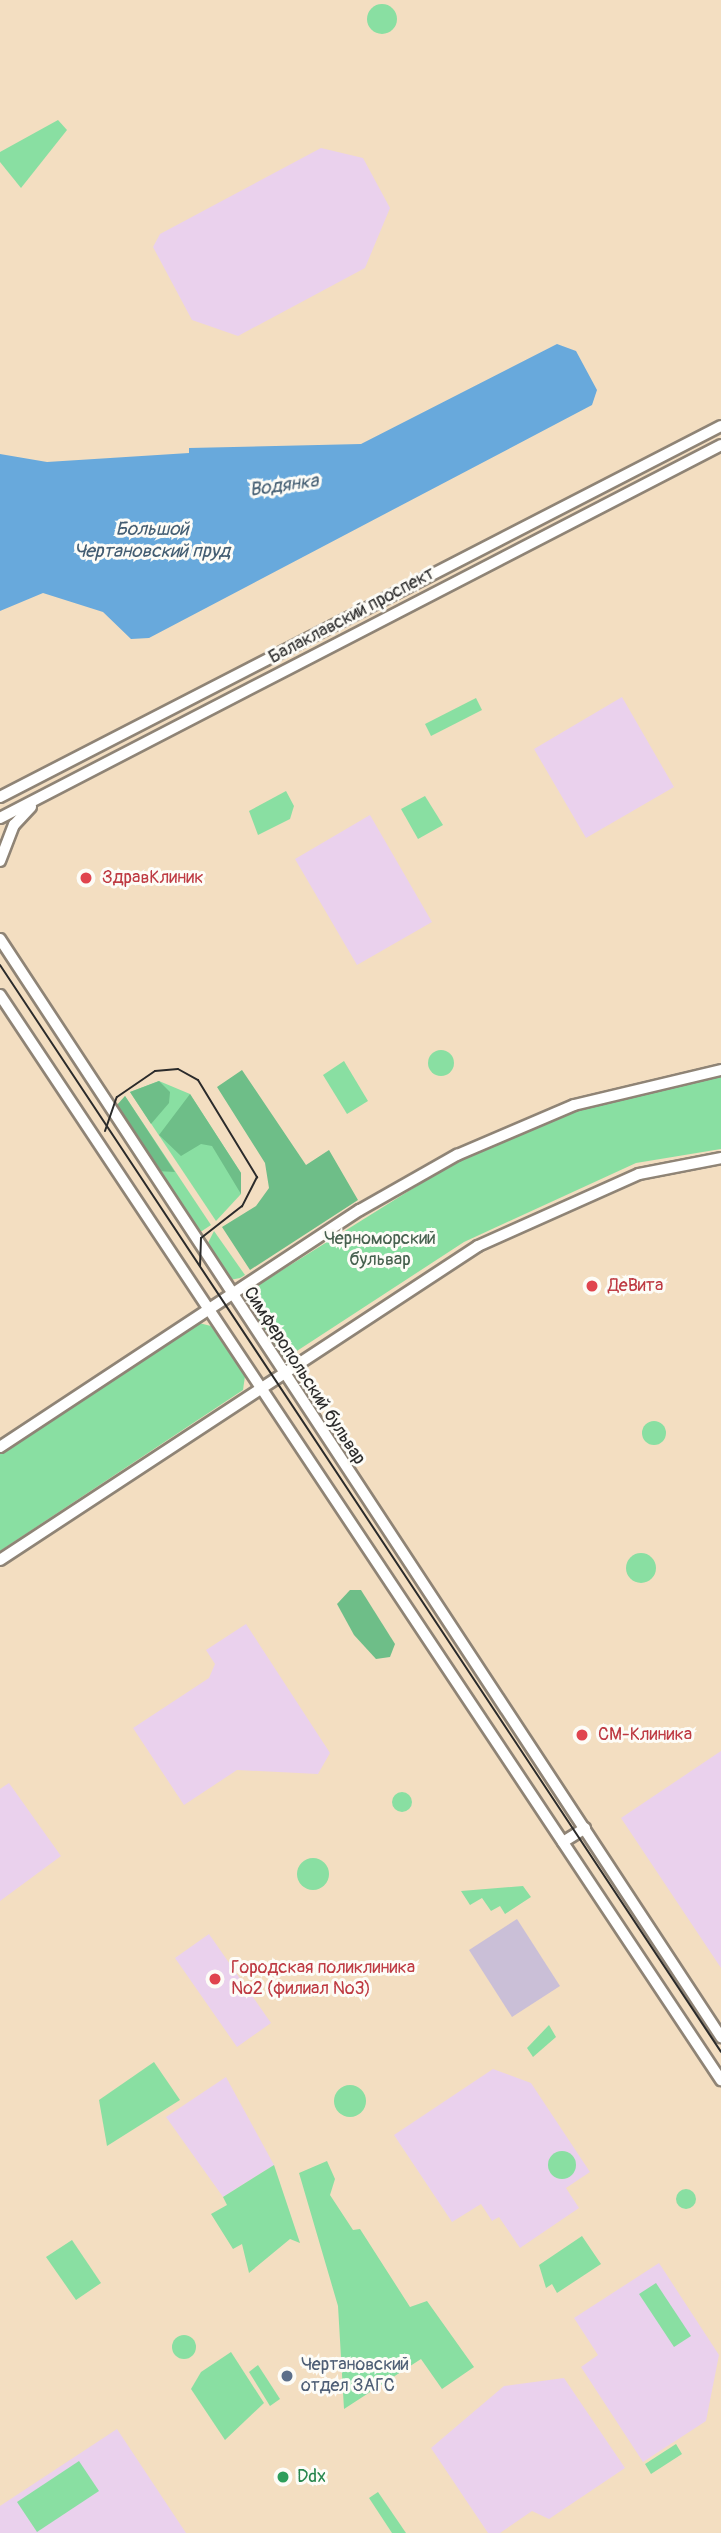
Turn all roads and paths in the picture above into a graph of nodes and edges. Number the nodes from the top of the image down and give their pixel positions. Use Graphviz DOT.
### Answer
graph roads {
  1 [pos="721,426"];
  2 [pos="721,445"];
  3 [pos="36,779"];
  4 [pos="0,789"];
  5 [pos="58,789"];
  6 [pos="0,797"];
  7 [pos="0,818"];
  8 [pos="0,861"];
  9 [pos="0,939"];
  10 [pos="0,995"];
  11 [pos="721,1070"];
  12 [pos="721,1158"];
  13 [pos="231,1296"];
  14 [pos="210,1310"];
  15 [pos="281,1371"];
  16 [pos="260,1384"];
  17 [pos="0,1447"];
  18 [pos="0,1560"];
  19 [pos="585,1828"];
  20 [pos="563,1842"];
  21 [pos="721,2037"];
  22 [pos="721,2080"];
  1 -- 3 [label="main road, Балаклавский проспект"];
  2 -- 5 [label="main road, Балаклавский проспект"];
  3 -- 4 [label="main road"];
  3 -- 6 [label="main road, Балаклавский проспект"];
  5 -- 7 [label="main road, Балаклавский проспект"];
  5 -- 8 [label="main road"];
  9 -- 13 [label="main road, Симферопольский бульвар"];
  10 -- 14 [label="main road"];
  11 -- 13 [label="street"];
  12 -- 15 [label="street"];
  13 -- 14 [label="street"];
  13 -- 15 [label="main road, Симферопольский бульвар"];
  14 -- 16 [label="main road"];
  14 -- 17 [label="street"];
  15 -- 16 [label="street"];
  15 -- 19 [label="main road, Симферопольский бульвар"];
  16 -- 18 [label="street"];
  16 -- 20 [label="main road"];
  19 -- 20 [label="main road"];
  19 -- 21 [label="main road, Симферопольский бульвар"];
  20 -- 22 [label="main road"];
}
